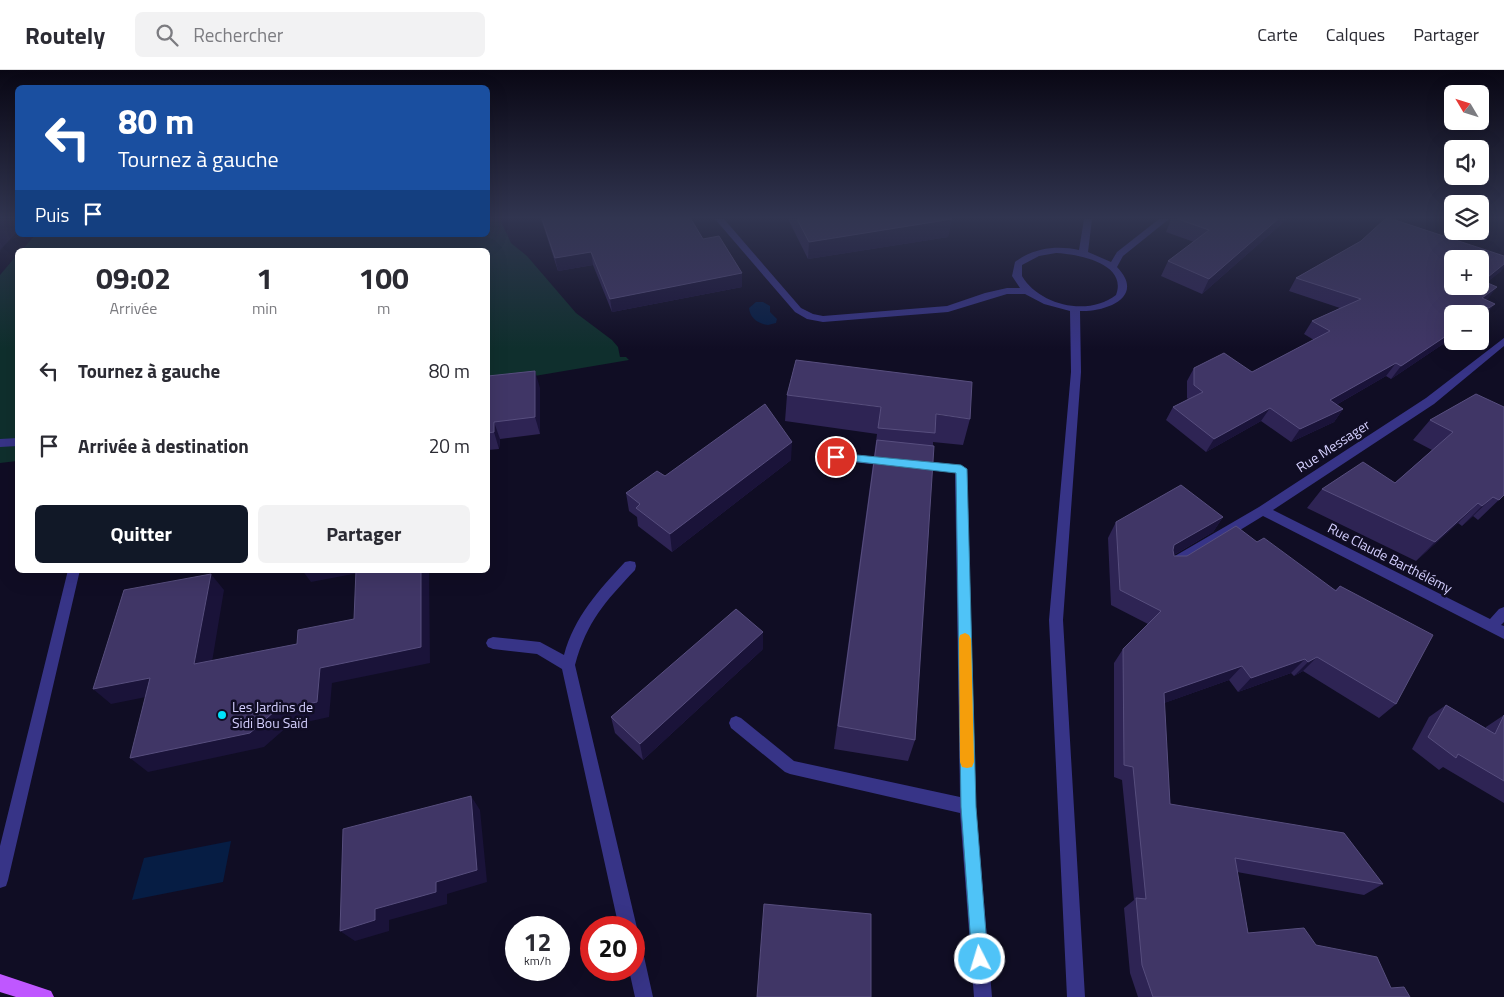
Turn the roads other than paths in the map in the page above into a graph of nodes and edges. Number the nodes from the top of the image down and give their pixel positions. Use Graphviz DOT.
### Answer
graph roads {
  1 [pos="757,262"];
  2 [pos="1020,262"];
  3 [pos="1104,262"];
  4 [pos="1115,262"];
  5 [pos="1112,267"];
  6 [pos="1028,291"];
  7 [pos="1075,309"];
  8 [pos="1504,341"];
  9 [pos="15,442"];
  10 [pos="0,443"];
  11 [pos="836,457"];
  12 [pos="1263,510"];
  13 [pos="630,566"];
  14 [pos="1171,566"];
  15 [pos="73,573"];
  16 [pos="1504,613"];
  17 [pos="1491,626"];
  18 [pos="1504,633"];
  19 [pos="493,643"];
  20 [pos="568,665"];
  21 [pos="736,723"];
  22 [pos="968,807"];
  23 [pos="0,880"];
  24 [pos="625,916"];
  25 [pos="640,981"];
  26 [pos="0,983"];
  27 [pos="45,997"];
  28 [pos="644,997"];
  29 [pos="983,997"];
  30 [pos="1076,997"];
  1 -- 6 [label="street"];
  2 -- 6 [label="street"];
  3 -- 5 [label="street"];
  4 -- 5 [label="street"];
  5 -- 7 [label="street"];
  6 -- 7 [label="street"];
  7 -- 30 [label="street"];
  8 -- 12 [label="street, Rue Messager"];
  9 -- 10 [label="street"];
  11 -- 22 [label="street"];
  12 -- 14 [label="street, Rue Messager"];
  12 -- 17 [label="street, Rue Claude Barthélémy"];
  13 -- 20 [label="street"];
  15 -- 23 [label="street"];
  16 -- 17 [label="street"];
  17 -- 18 [label="street, Rue Claude Barthélémy"];
  19 -- 20 [label="street"];
  20 -- 24 [label="street"];
  21 -- 22 [label="street"];
  22 -- 29 [label="street"];
  25 -- 28 [label="street"];
  26 -- 27 [label="main road"];
}
